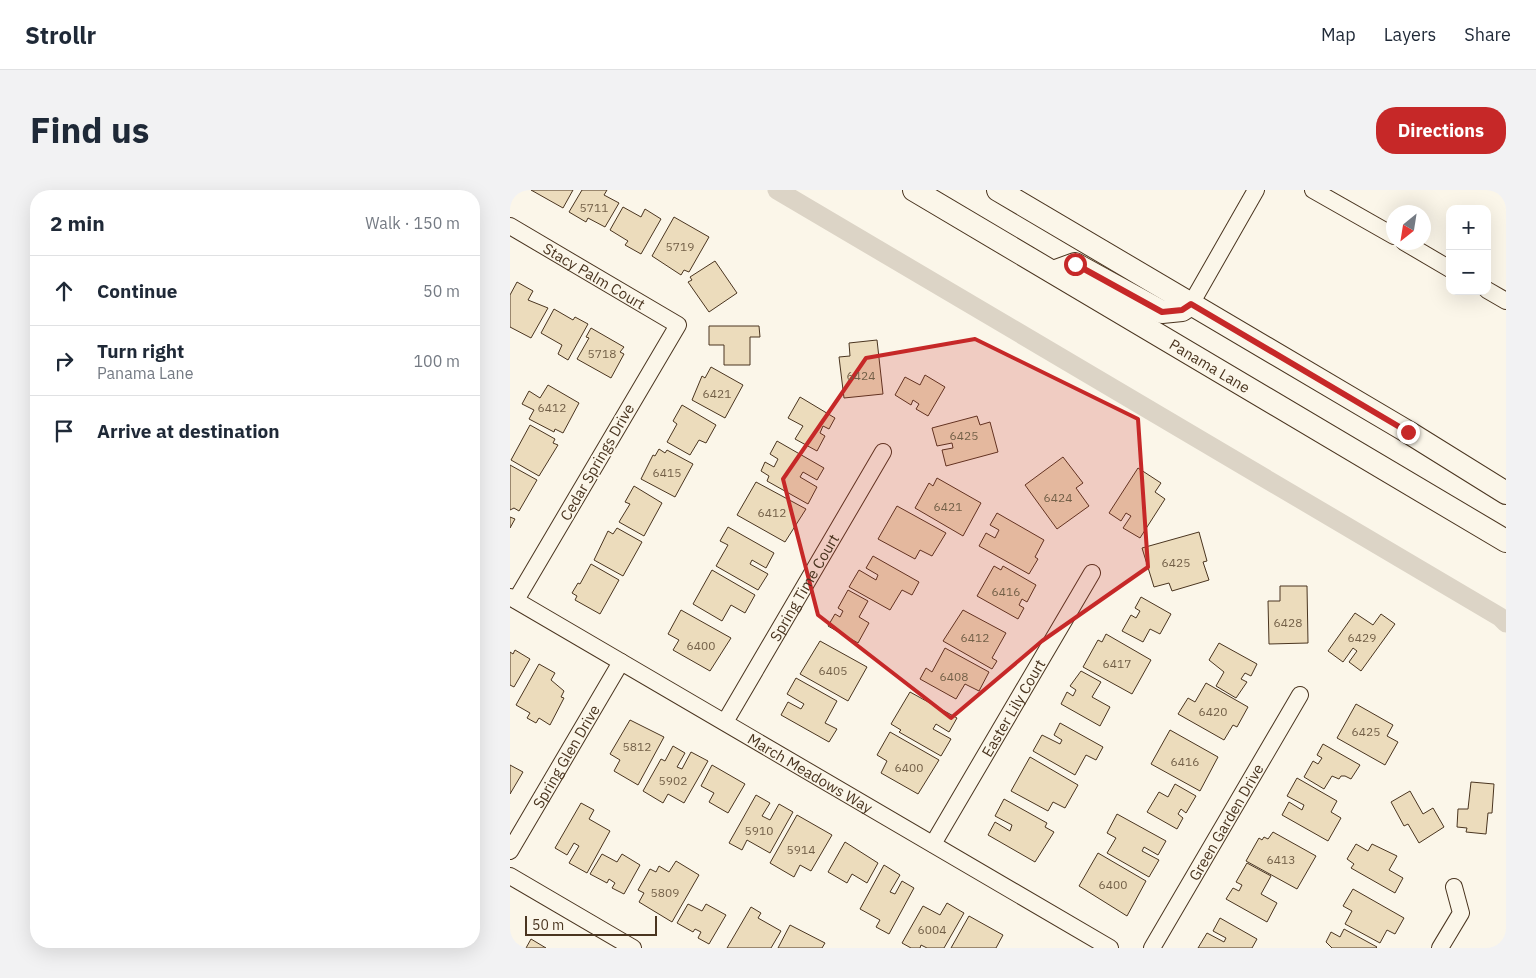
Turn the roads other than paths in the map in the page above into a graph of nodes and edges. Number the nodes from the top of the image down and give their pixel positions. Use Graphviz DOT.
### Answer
graph roads {
  1 [pos="914,190"];
  2 [pos="998,190"];
  3 [pos="1256,190"];
  4 [pos="1313,190"];
  5 [pos="510,226"];
  6 [pos="1386,231"];
  7 [pos="1418,250"];
  8 [pos="1446,267"];
  9 [pos="1053,272"];
  10 [pos="1491,292"];
  11 [pos="1506,301"];
  12 [pos="1191,304"];
  13 [pos="678,325"];
  14 [pos="883,452"];
  15 [pos="1506,493"];
  16 [pos="1506,541"];
  17 [pos="1092,573"];
  18 [pos="513,598"];
  19 [pos="621,662"];
  20 [pos="1300,695"];
  21 [pos="725,722"];
  22 [pos="933,844"];
  23 [pos="510,851"];
  24 [pos="510,876"];
  25 [pos="1454,887"];
  26 [pos="608,942"];
  27 [pos="632,948"];
  28 [pos="1110,948"];
  29 [pos="1152,948"];
  30 [pos="1440,948"];
  1 -- 9 [label="main road, Panama Lane"];
  2 -- 12 [label="main road"];
  3 -- 12 [label="street"];
  4 -- 6 [label="street"];
  5 -- 13 [label="street, Stacy Palm Court"];
  7 -- 8 [label="street"];
  9 -- 12 [label="main road"];
  9 -- 16 [label="main road, Panama Lane"];
  10 -- 11 [label="street"];
  12 -- 15 [label="main road"];
  13 -- 18 [label="street, Cedar Springs Drive"];
  14 -- 21 [label="street, Spring Time Court"];
  17 -- 22 [label="street, Easter Lily Court"];
  18 -- 19 [label="street, March Meadows Way"];
  19 -- 21 [label="street, March Meadows Way"];
  19 -- 23 [label="street, Spring Glen Drive"];
  20 -- 29 [label="street, Green Garden Drive"];
  21 -- 22 [label="street, March Meadows Way"];
  22 -- 28 [label="street, March Meadows Way"];
  24 -- 26 [label="street"];
  25 -- 30 [label="street"];
  26 -- 27 [label="street"];
}
